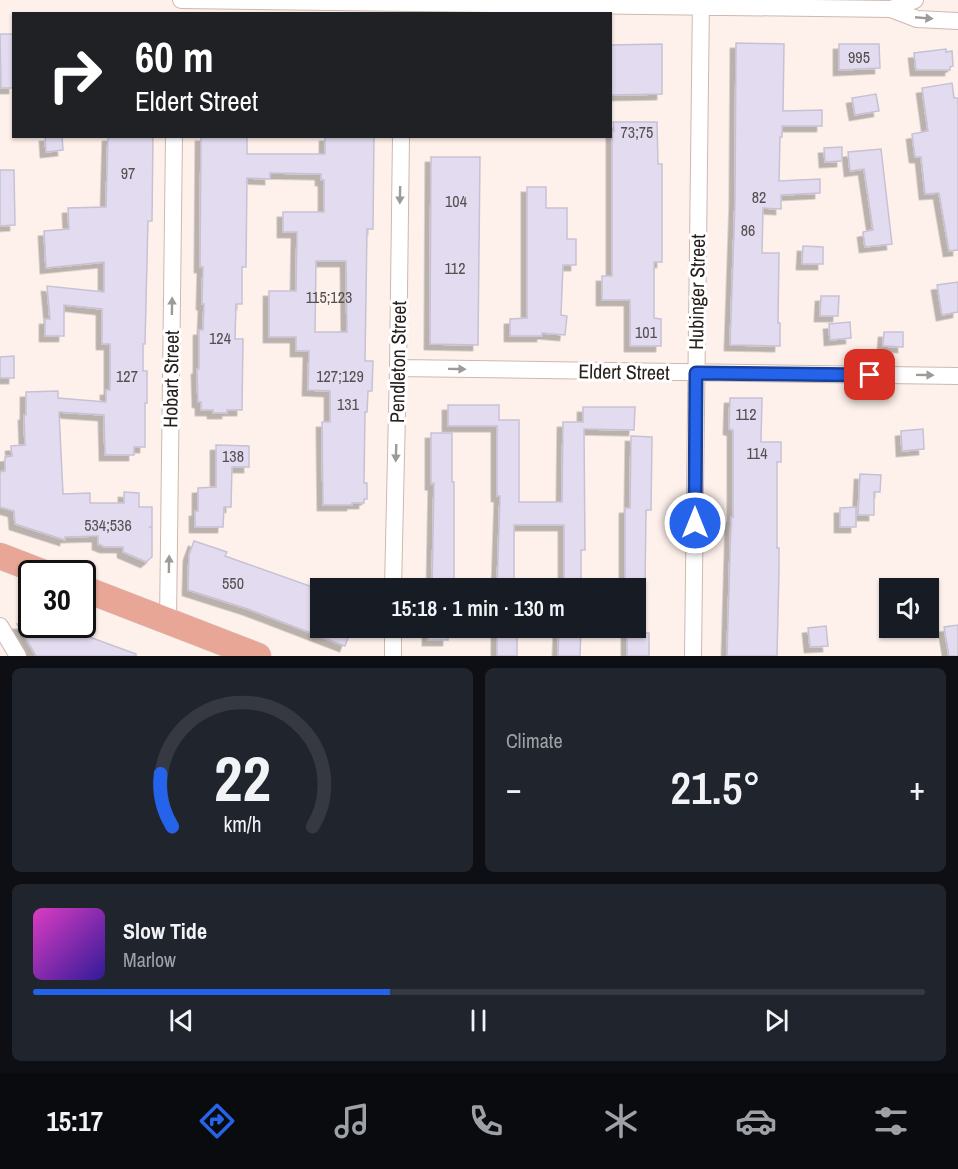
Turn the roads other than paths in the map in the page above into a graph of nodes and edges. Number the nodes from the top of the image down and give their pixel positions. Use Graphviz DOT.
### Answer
graph roads {
  1 [pos="181,0"];
  2 [pos="915,0"];
  3 [pos="701,3"];
  4 [pos="402,5"];
  5 [pos="891,9"];
  6 [pos="958,21"];
  7 [pos="174,138"];
  8 [pos="401,138"];
  9 [pos="398,368"];
  10 [pos="696,373"];
  11 [pos="958,376"];
  12 [pos="0,556"];
  13 [pos="18,563"];
  14 [pos="393,578"];
  15 [pos="96,594"];
  16 [pos="168,622"];
  17 [pos="0,626"];
  18 [pos="393,638"];
  19 [pos="18,656"];
  20 [pos="258,656"];
  21 [pos="393,656"];
  22 [pos="693,656"];
  1 -- 4 [label="street"];
  2 -- 5 [label="street"];
  3 -- 4 [label="street"];
  3 -- 5 [label="street"];
  3 -- 10 [label="street, Hubinger Street"];
  5 -- 6 [label="street, one-way"];
  16 -- 7 [label="street, Hobart Street, one-way"];
  8 -- 9 [label="street, Pendleton Street, one-way"];
  9 -- 10 [label="street, Eldert Street, one-way"];
  9 -- 14 [label="street, Pendleton Street, one-way"];
  10 -- 11 [label="street, Eldert Street, one-way"];
  10 -- 22 [label="street, Hubinger Street"];
  12 -- 13 [label="main road"];
  15 -- 16 [label="main road"];
  16 -- 20 [label="main road"];
  17 -- 19 [label="street"];
  18 -- 21 [label="street"];
}
